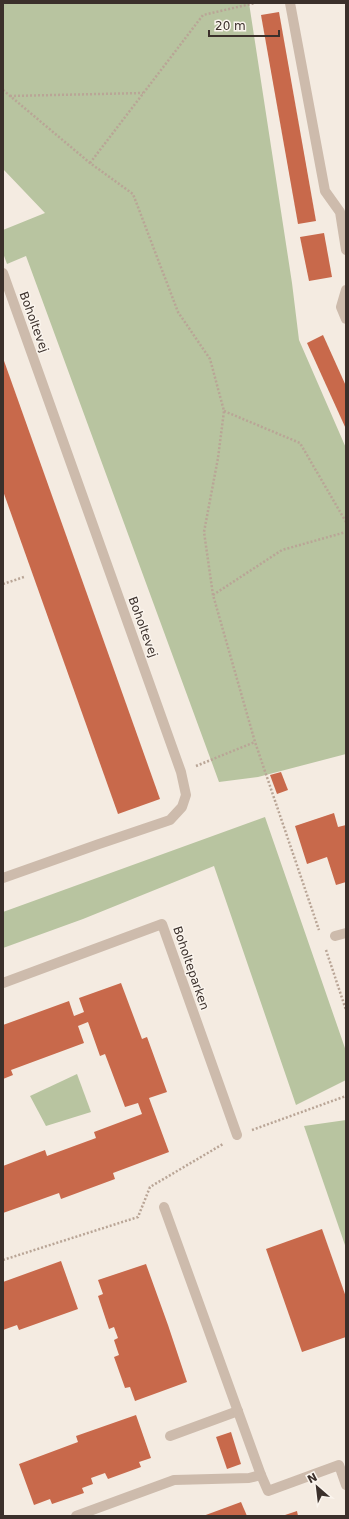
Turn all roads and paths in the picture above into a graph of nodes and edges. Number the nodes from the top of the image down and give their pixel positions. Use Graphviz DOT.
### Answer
graph roads {
  1 [pos="255,3"];
  2 [pos="290,3"];
  3 [pos="3,90"];
  4 [pos="144,93"];
  5 [pos="10,96"];
  6 [pos="90,164"];
  7 [pos="346,250"];
  8 [pos="3,273"];
  9 [pos="346,290"];
  10 [pos="346,319"];
  11 [pos="224,411"];
  12 [pos="346,522"];
  13 [pos="346,532"];
  14 [pos="24,577"];
  15 [pos="3,584"];
  16 [pos="213,595"];
  17 [pos="255,742"];
  18 [pos="182,772"];
  19 [pos="3,878"];
  20 [pos="320,932"];
  21 [pos="346,934"];
  22 [pos="335,936"];
  23 [pos="325,946"];
  24 [pos="3,984"];
  25 [pos="346,1010"];
  26 [pos="346,1096"];
  27 [pos="237,1135"];
  28 [pos="164,1207"];
  29 [pos="3,1260"];
  30 [pos="238,1411"];
  31 [pos="170,1436"];
  32 [pos="261,1475"];
  33 [pos="346,1485"];
  34 [pos="76,1516"];
  1 -- 4 [label="path"];
  2 -- 7 [label="street"];
  3 -- 5 [label="path"];
  4 -- 5 [label="path"];
  4 -- 6 [label="path"];
  5 -- 6 [label="path"];
  6 -- 11 [label="path"];
  8 -- 18 [label="street, Boholtevej"];
  9 -- 10 [label="street"];
  11 -- 12 [label="path"];
  11 -- 16 [label="path"];
  13 -- 16 [label="path"];
  14 -- 15 [label="path"];
  16 -- 17 [label="path"];
  17 -- 18 [label="path"];
  17 -- 20 [label="path"];
  18 -- 19 [label="street, Boholtevej"];
  21 -- 22 [label="street"];
  23 -- 25 [label="path"];
  24 -- 27 [label="street, Boholteparken"];
  26 -- 27 [label="path"];
  27 -- 29 [label="path"];
  28 -- 30 [label="street"];
  30 -- 31 [label="street"];
  30 -- 32 [label="street"];
  32 -- 33 [label="street"];
  32 -- 34 [label="street"];
}
